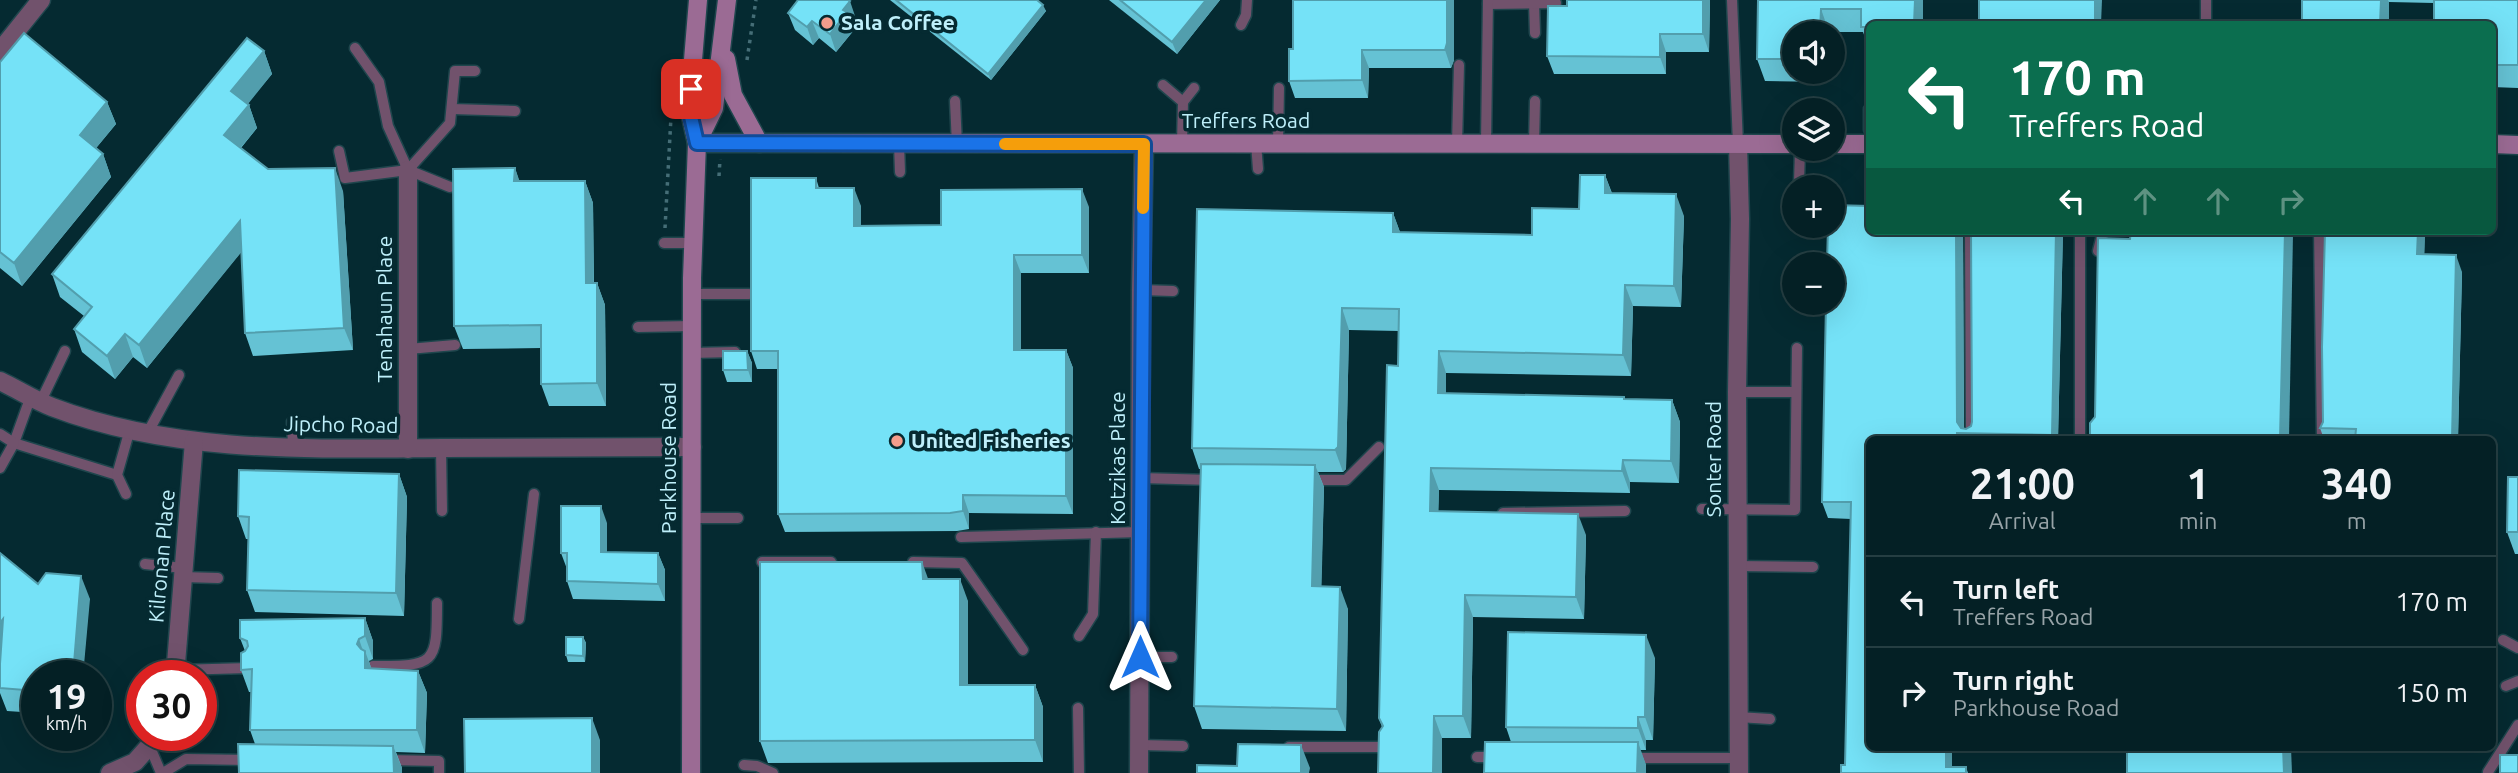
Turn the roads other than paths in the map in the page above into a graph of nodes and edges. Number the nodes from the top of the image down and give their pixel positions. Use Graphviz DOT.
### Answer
graph roads {
  1 [pos="41,0"];
  2 [pos="698,0"];
  3 [pos="727,0"];
  4 [pos="1247,0"];
  5 [pos="1732,0"];
  6 [pos="2206,0"];
  7 [pos="1488,2"];
  8 [pos="1534,3"];
  9 [pos="1556,3"];
  10 [pos="2206,21"];
  11 [pos="1241,25"];
  12 [pos="1535,33"];
  13 [pos="723,45"];
  14 [pos="355,48"];
  15 [pos="0,51"];
  16 [pos="1459,65"];
  17 [pos="475,71"];
  18 [pos="1163,85"];
  19 [pos="1194,88"];
  20 [pos="1279,88"];
  21 [pos="956,101"];
  22 [pos="1535,101"];
  23 [pos="1183,102"];
  24 [pos="452,109"];
  25 [pos="515,111"];
  26 [pos="697,143"];
  27 [pos="759,143"];
  28 [pos="1256,143"];
  29 [pos="1278,143"];
  30 [pos="1486,143"];
  31 [pos="899,144"];
  32 [pos="1144,144"];
  33 [pos="1181,144"];
  34 [pos="1457,144"];
  35 [pos="1534,144"];
  36 [pos="1738,144"];
  37 [pos="1782,144"];
  38 [pos="1845,144"];
  39 [pos="1866,144"];
  40 [pos="2496,144"];
  41 [pos="957,145"];
  42 [pos="2518,145"];
  43 [pos="339,151"];
  44 [pos="1258,169"];
  45 [pos="408,170"];
  46 [pos="900,172"];
  47 [pos="345,178"];
  48 [pos="334,180"];
  49 [pos="450,187"];
  50 [pos="1970,235"];
  51 [pos="2080,235"];
  52 [pos="2102,235"];
  53 [pos="2319,235"];
  54 [pos="664,243"];
  55 [pos="693,243"];
  56 [pos="2098,268"];
  57 [pos="1141,290"];
  58 [pos="1173,291"];
  59 [pos="692,294"];
  60 [pos="749,294"];
  61 [pos="692,326"];
  62 [pos="638,327"];
  63 [pos="455,345"];
  64 [pos="1797,348"];
  65 [pos="408,349"];
  66 [pos="65,351"];
  67 [pos="746,351"];
  68 [pos="691,353"];
  69 [pos="179,375"];
  70 [pos="2,386"];
  71 [pos="1737,392"];
  72 [pos="1796,393"];
  73 [pos="36,399"];
  74 [pos="292,422"];
  75 [pos="138,432"];
  76 [pos="0,433"];
  77 [pos="1971,436"];
  78 [pos="2080,436"];
  79 [pos="2322,436"];
  80 [pos="194,441"];
  81 [pos="14,443"];
  82 [pos="293,447"];
  83 [pos="692,447"];
  84 [pos="1380,447"];
  85 [pos="408,449"];
  86 [pos="441,449"];
  87 [pos="0,468"];
  88 [pos="117,475"];
  89 [pos="1141,478"];
  90 [pos="1219,480"];
  91 [pos="1296,480"];
  92 [pos="534,494"];
  93 [pos="126,495"];
  94 [pos="1702,509"];
  95 [pos="1737,510"];
  96 [pos="442,511"];
  97 [pos="1625,511"];
  98 [pos="1490,513"];
  99 [pos="691,518"];
  100 [pos="738,519"];
  101 [pos="1096,532"];
  102 [pos="1141,532"];
  103 [pos="961,537"];
  104 [pos="762,562"];
  105 [pos="842,562"];
  106 [pos="908,562"];
  107 [pos="145,564"];
  108 [pos="1737,566"];
  109 [pos="1813,567"];
  110 [pos="183,572"];
  111 [pos="218,578"];
  112 [pos="437,603"];
  113 [pos="519,619"];
  114 [pos="1079,636"];
  115 [pos="2503,640"];
  116 [pos="2518,648"];
  117 [pos="1023,650"];
  118 [pos="1140,657"];
  119 [pos="1172,657"];
  120 [pos="176,660"];
  121 [pos="373,666"];
  122 [pos="249,668"];
  123 [pos="217,670"];
  124 [pos="2518,681"];
  125 [pos="2506,685"];
  126 [pos="1078,708"];
  127 [pos="1738,717"];
  128 [pos="1770,719"];
  129 [pos="2518,725"];
  130 [pos="1140,745"];
  131 [pos="1183,746"];
  132 [pos="1284,747"];
  133 [pos="1384,747"];
  134 [pos="145,751"];
  135 [pos="157,751"];
  136 [pos="1478,757"];
  137 [pos="1504,757"];
  138 [pos="1623,758"];
  139 [pos="264,760"];
  140 [pos="372,760"];
  141 [pos="744,765"];
  142 [pos="1738,766"];
  143 [pos="2488,772"];
  144 [pos="110,773"];
  145 [pos="162,773"];
  146 [pos="439,773"];
  147 [pos="691,773"];
  148 [pos="773,773"];
  149 [pos="1079,773"];
  150 [pos="1139,773"];
  1 -- 15 [label="street"];
  2 -- 26 [label="street, Parkhouse Road"];
  3 -- 13 [label="street, Parkhouse Road"];
  4 -- 11 [label="lane"];
  5 -- 36 [label="lane"];
  6 -- 10 [label="lane"];
  7 -- 8 [label="lane"];
  7 -- 30 [label="lane"];
  8 -- 9 [label="lane"];
  8 -- 12 [label="lane"];
  13 -- 26 [label="street, Parkhouse Road"];
  13 -- 27 [label="street"];
  14 -- 45 [label="lane"];
  16 -- 34 [label="lane"];
  17 -- 24 [label="lane"];
  18 -- 23 [label="lane"];
  19 -- 23 [label="lane"];
  20 -- 29 [label="lane"];
  21 -- 41 [label="lane"];
  22 -- 35 [label="lane"];
  23 -- 33 [label="lane"];
  24 -- 25 [label="lane"];
  24 -- 45 [label="lane"];
  26 -- 27 [label="street, Treffers Road"];
  26 -- 55 [label="street, Parkhouse Road"];
  27 -- 31 [label="street, Treffers Road"];
  28 -- 29 [label="street, Treffers Road"];
  28 -- 33 [label="street, Treffers Road"];
  28 -- 44 [label="lane"];
  29 -- 34 [label="street, Treffers Road"];
  30 -- 34 [label="street, Treffers Road"];
  30 -- 35 [label="street, Treffers Road"];
  31 -- 41 [label="street, Treffers Road"];
  31 -- 46 [label="lane"];
  32 -- 33 [label="street, Treffers Road"];
  32 -- 41 [label="street, Treffers Road"];
  32 -- 57 [label="street, Kotzikas Place"];
  35 -- 36 [label="street, Treffers Road"];
  36 -- 37 [label="street, Treffers Road"];
  36 -- 71 [label="street, Sonter Road"];
  38 -- 39 [label="street"];
  40 -- 42 [label="street"];
  43 -- 47 [label="lane"];
  45 -- 47 [label="lane"];
  45 -- 49 [label="lane"];
  45 -- 65 [label="street, Tenahaun Place"];
  47 -- 48 [label="lane"];
  50 -- 77 [label="lane"];
  51 -- 78 [label="lane"];
  52 -- 56 [label="lane"];
  53 -- 79 [label="lane"];
  54 -- 55 [label="lane"];
  55 -- 59 [label="street, Parkhouse Road"];
  57 -- 58 [label="lane"];
  57 -- 89 [label="street, Kotzikas Place"];
  59 -- 60 [label="lane"];
  59 -- 61 [label="street, Parkhouse Road"];
  61 -- 62 [label="lane"];
  61 -- 68 [label="street, Parkhouse Road"];
  63 -- 65 [label="lane"];
  64 -- 72 [label="lane"];
  65 -- 85 [label="street, Tenahaun Place"];
  66 -- 73 [label="lane"];
  67 -- 68 [label="lane"];
  68 -- 83 [label="street, Parkhouse Road"];
  69 -- 75 [label="lane"];
  70 -- 73 [label="street, Jipcho Road"];
  71 -- 72 [label="lane"];
  71 -- 95 [label="street, Sonter Road"];
  72 -- 95 [label="lane"];
  73 -- 75 [label="street, Jipcho Road"];
  73 -- 81 [label="lane"];
  74 -- 82 [label="lane"];
  75 -- 80 [label="street, Jipcho Road"];
  75 -- 88 [label="lane"];
  76 -- 81 [label="lane"];
  80 -- 82 [label="street, Jipcho Road"];
  80 -- 110 [label="street, Kilronan Place"];
  81 -- 87 [label="lane"];
  81 -- 88 [label="lane"];
  82 -- 85 [label="street, Jipcho Road"];
  83 -- 86 [label="street, Jipcho Road"];
  83 -- 99 [label="street, Parkhouse Road"];
  84 -- 91 [label="lane"];
  85 -- 86 [label="street, Jipcho Road"];
  86 -- 96 [label="lane"];
  88 -- 93 [label="lane"];
  89 -- 90 [label="lane"];
  89 -- 102 [label="street, Kotzikas Place"];
  92 -- 113 [label="lane"];
  94 -- 95 [label="lane"];
  95 -- 108 [label="street, Sonter Road"];
  97 -- 98 [label="lane"];
  99 -- 100 [label="lane"];
  99 -- 147 [label="street, Parkhouse Road"];
  101 -- 102 [label="lane"];
  101 -- 103 [label="lane"];
  101 -- 114 [label="lane"];
  102 -- 118 [label="street, Kotzikas Place"];
  104 -- 105 [label="lane"];
  106 -- 117 [label="lane"];
  107 -- 110 [label="lane"];
  108 -- 109 [label="lane"];
  108 -- 127 [label="street, Sonter Road"];
  110 -- 111 [label="lane"];
  110 -- 120 [label="street, Kilronan Place"];
  112 -- 121 [label="lane"];
  115 -- 116 [label="lane"];
  118 -- 119 [label="lane"];
  118 -- 130 [label="street, Kotzikas Place"];
  122 -- 123 [label="lane"];
  124 -- 125 [label="lane"];
  126 -- 149 [label="lane"];
  127 -- 128 [label="lane"];
  127 -- 142 [label="street, Sonter Road"];
  129 -- 143 [label="lane"];
  130 -- 131 [label="lane"];
  130 -- 150 [label="street, Kotzikas Place"];
  132 -- 133 [label="lane"];
  134 -- 144 [label="street"];
  135 -- 145 [label="lane"];
  136 -- 137 [label="lane"];
  138 -- 142 [label="lane"];
  139 -- 145 [label="lane"];
  140 -- 146 [label="lane"];
  141 -- 148 [label="lane"];
}
